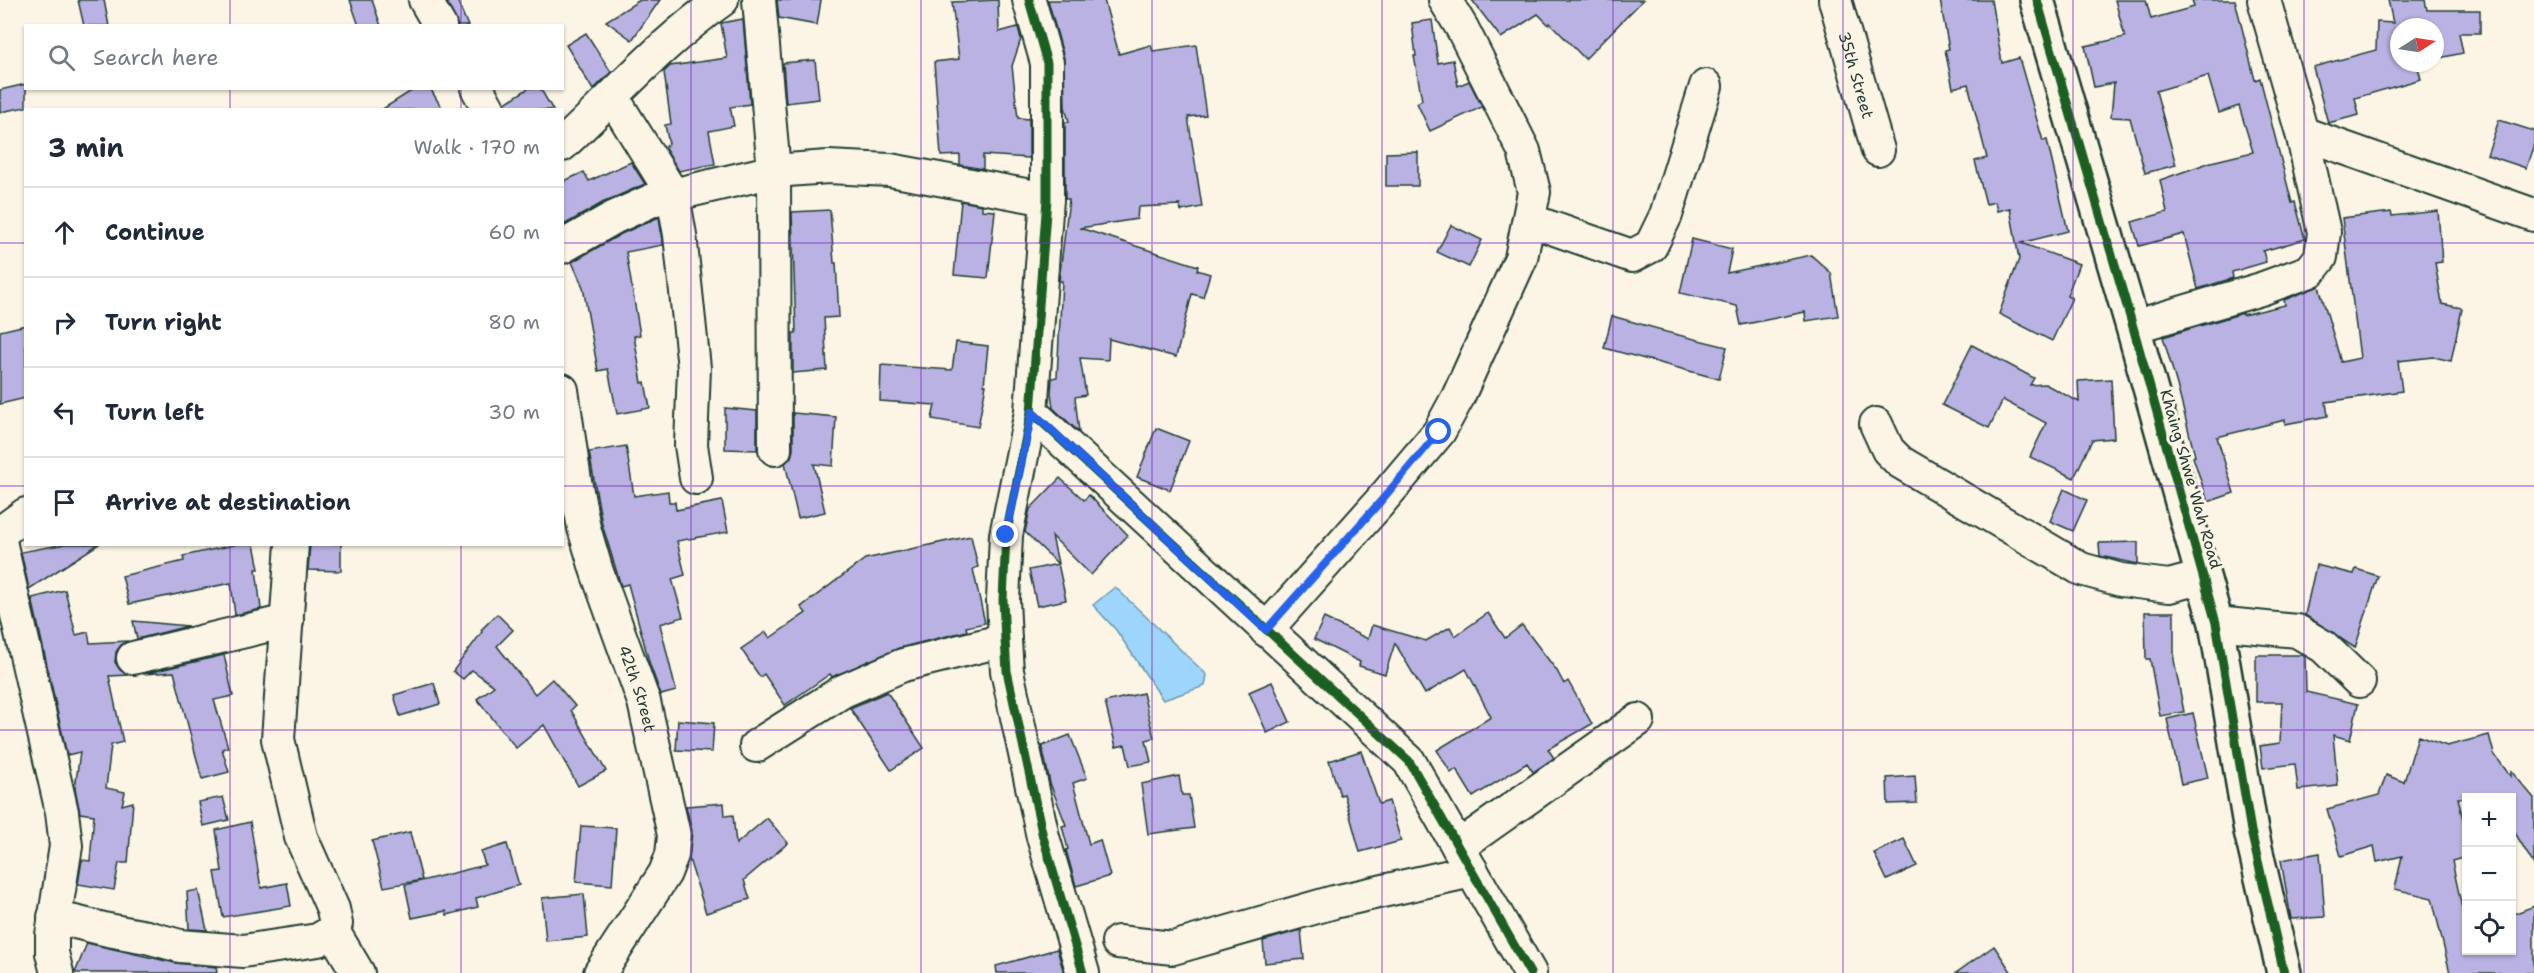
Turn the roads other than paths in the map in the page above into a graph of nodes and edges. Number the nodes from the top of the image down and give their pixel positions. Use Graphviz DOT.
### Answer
graph roads {
  1 [pos="425,0"];
  2 [pos="722,0"];
  3 [pos="759,0"];
  4 [pos="1029,0"];
  5 [pos="1445,0"];
  6 [pos="1835,0"];
  7 [pos="2037,0"];
  8 [pos="2264,0"];
  9 [pos="439,24"];
  10 [pos="1706,86"];
  11 [pos="478,90"];
  12 [pos="613,98"];
  13 [pos="488,108"];
  14 [pos="2302,134"];
  15 [pos="564,143"];
  16 [pos="1878,150"];
  17 [pos="774,171"];
  18 [pos="673,195"];
  19 [pos="1047,199"];
  20 [pos="2534,214"];
  21 [pos="1529,220"];
  22 [pos="564,246"];
  23 [pos="2133,327"];
  24 [pos="564,404"];
  25 [pos="1032,412"];
  26 [pos="1876,424"];
  27 [pos="775,449"];
  28 [pos="696,478"];
  29 [pos="24,515"];
  30 [pos="0,533"];
  31 [pos="0,541"];
  32 [pos="292,546"];
  33 [pos="2203,576"];
  34 [pos="287,621"];
  35 [pos="2216,622"];
  36 [pos="1266,630"];
  37 [pos="1005,640"];
  38 [pos="133,658"];
  39 [pos="2359,681"];
  40 [pos="1638,720"];
  41 [pos="756,746"];
  42 [pos="1465,859"];
  43 [pos="54,917"];
  44 [pos="333,931"];
  45 [pos="1118,942"];
  46 [pos="57,973"];
  47 [pos="358,973"];
  48 [pos="600,973"];
  49 [pos="1083,973"];
  50 [pos="1530,973"];
  51 [pos="2284,973"];
  1 -- 9 [label="street"];
  2 -- 12 [label="street"];
  3 -- 17 [label="street"];
  4 -- 19 [label="street"];
  5 -- 21 [label="street"];
  6 -- 16 [label="street, 35th Street"];
  7 -- 23 [label="street, Khaing Shwe Wah Road"];
  8 -- 14 [label="street"];
  10 -- 21 [label="street"];
  11 -- 13 [label="street"];
  12 -- 15 [label="street"];
  12 -- 18 [label="street"];
  14 -- 20 [label="street"];
  14 -- 23 [label="street"];
  17 -- 18 [label="street"];
  17 -- 19 [label="street"];
  17 -- 27 [label="street"];
  18 -- 22 [label="street"];
  18 -- 28 [label="street"];
  19 -- 25 [label="street"];
  21 -- 36 [label="street"];
  23 -- 33 [label="street, Khaing Shwe Wah Road"];
  24 -- 48 [label="street, 42th Street"];
  25 -- 36 [label="street"];
  25 -- 37 [label="street"];
  26 -- 33 [label="street"];
  29 -- 30 [label="street"];
  31 -- 43 [label="street"];
  32 -- 34 [label="street"];
  33 -- 35 [label="street, Khaing Shwe Wah Road"];
  34 -- 38 [label="street"];
  34 -- 44 [label="street"];
  35 -- 39 [label="street"];
  35 -- 51 [label="street, Khaing Shwe Wah Road"];
  36 -- 42 [label="street"];
  37 -- 41 [label="street"];
  37 -- 49 [label="street"];
  40 -- 42 [label="street"];
  42 -- 45 [label="street"];
  42 -- 50 [label="street"];
  43 -- 44 [label="street"];
  43 -- 46 [label="street"];
  44 -- 47 [label="street"];
}
